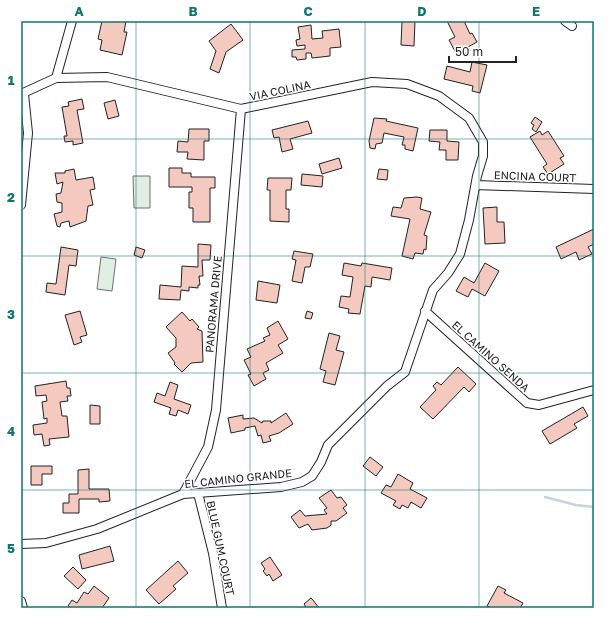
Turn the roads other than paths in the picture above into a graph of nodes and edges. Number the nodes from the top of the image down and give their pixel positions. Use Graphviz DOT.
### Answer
graph roads {
  1 [pos="72,21"];
  2 [pos="565,21"];
  3 [pos="572,26"];
  4 [pos="56,78"];
  5 [pos="22,94"];
  6 [pos="241,109"];
  7 [pos="476,185"];
  8 [pos="594,189"];
  9 [pos="21,205"];
  10 [pos="425,311"];
  11 [pos="594,390"];
  12 [pos="198,493"];
  13 [pos="183,494"];
  14 [pos="21,544"];
  15 [pos="21,601"];
  16 [pos="23,608"];
  17 [pos="222,608"];
  1 -- 4 [label="street"];
  2 -- 3 [label="street"];
  4 -- 5 [label="street, VIA COLINA"];
  4 -- 6 [label="street, VIA COLINA"];
  5 -- 9 [label="street"];
  6 -- 7 [label="street, VIA COLINA"];
  6 -- 13 [label="street, PANORAMA DRIVE"];
  7 -- 8 [label="street, ENCINA COURT"];
  7 -- 10 [label="street, EL CAMINO GRANDE"];
  10 -- 11 [label="street, EL CAMINO SENDA"];
  10 -- 12 [label="street, EL CAMINO GRANDE"];
  12 -- 13 [label="street, EL CAMINO GRANDE"];
  12 -- 17 [label="street, BLUE GUM COURT"];
  13 -- 14 [label="street, EL CAMINO GRANDE"];
  15 -- 16 [label="street"];
}
